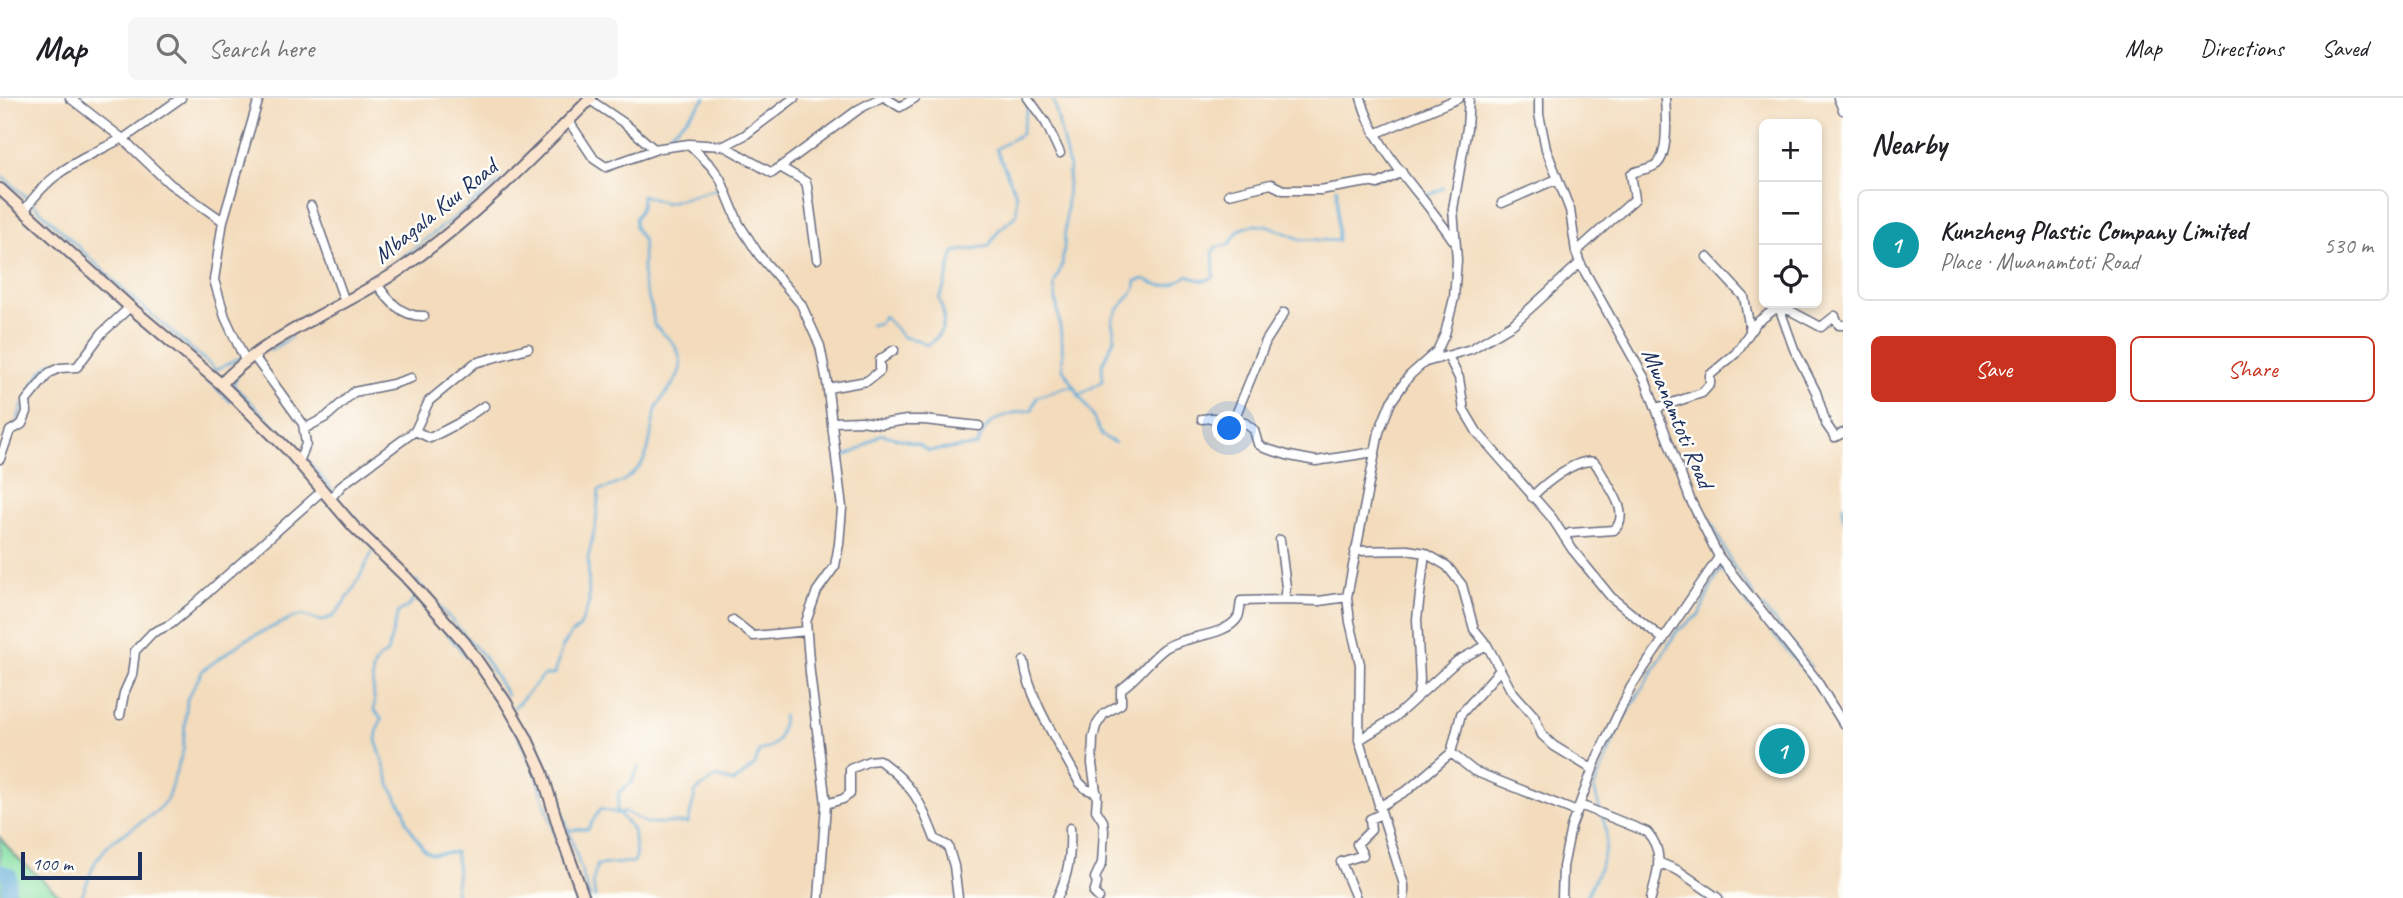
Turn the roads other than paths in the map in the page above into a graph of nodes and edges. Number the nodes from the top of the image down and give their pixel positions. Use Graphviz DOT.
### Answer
graph roads {
  1 [pos="70,98"];
  2 [pos="181,98"];
  3 [pos="259,98"];
  4 [pos="794,98"];
  5 [pos="880,98"];
  6 [pos="886,98"];
  7 [pos="915,98"];
  8 [pos="1028,98"];
  9 [pos="1361,98"];
  10 [pos="1459,98"];
  11 [pos="1469,98"];
  12 [pos="1539,98"];
  13 [pos="1665,98"];
  14 [pos="1839,98"];
  15 [pos="591,99"];
  16 [pos="1843,110"];
  17 [pos="568,120"];
  18 [pos="1375,134"];
  19 [pos="122,139"];
  20 [pos="689,144"];
  21 [pos="724,146"];
  22 [pos="657,149"];
  23 [pos="1060,153"];
  24 [pos="780,167"];
  25 [pos="1402,172"];
  26 [pos="1557,179"];
  27 [pos="0,189"];
  28 [pos="1229,194"];
  29 [pos="1502,203"];
  30 [pos="311,206"];
  31 [pos="25,210"];
  32 [pos="223,222"];
  33 [pos="1454,242"];
  34 [pos="1576,253"];
  35 [pos="1707,257"];
  36 [pos="817,259"];
  37 [pos="1580,263"];
  38 [pos="377,284"];
  39 [pos="345,302"];
  40 [pos="130,307"];
  41 [pos="1778,308"];
  42 [pos="1779,308"];
  43 [pos="1782,308"];
  44 [pos="1284,313"];
  45 [pos="424,316"];
  46 [pos="1843,325"];
  47 [pos="1750,329"];
  48 [pos="528,348"];
  49 [pos="894,350"];
  50 [pos="1448,356"];
  51 [pos="249,357"];
  52 [pos="1422,363"];
  53 [pos="411,378"];
  54 [pos="221,384"];
  55 [pos="828,388"];
  56 [pos="484,406"];
  57 [pos="1657,408"];
  58 [pos="1202,419"];
  59 [pos="833,422"];
  60 [pos="1233,422"];
  61 [pos="979,426"];
  62 [pos="304,429"];
  63 [pos="415,431"];
  64 [pos="1843,433"];
  65 [pos="1375,453"];
  66 [pos="0,460"];
  67 [pos="299,462"];
  68 [pos="327,494"];
  69 [pos="1532,497"];
  70 [pos="1564,537"];
  71 [pos="1280,540"];
  72 [pos="1355,551"];
  73 [pos="1425,553"];
  74 [pos="1719,557"];
  75 [pos="1347,597"];
  76 [pos="1284,600"];
  77 [pos="733,620"];
  78 [pos="807,631"];
  79 [pos="1662,639"];
  80 [pos="1486,645"];
  81 [pos="1024,661"];
  82 [pos="1499,671"];
  83 [pos="1418,697"];
  84 [pos="120,715"];
  85 [pos="1843,723"];
  86 [pos="1359,740"];
  87 [pos="1451,753"];
  88 [pos="1592,769"];
  89 [pos="1097,793"];
  90 [pos="826,804"];
  91 [pos="1579,809"];
  92 [pos="1380,810"];
  93 [pos="1070,828"];
  94 [pos="1658,862"];
  95 [pos="584,898"];
  96 [pos="819,898"];
  97 [pos="958,898"];
  98 [pos="1057,898"];
  99 [pos="1099,898"];
  100 [pos="1356,898"];
  101 [pos="1404,898"];
  102 [pos="1562,898"];
  103 [pos="1651,898"];
  104 [pos="1718,898"];
  1 -- 19 [label="street"];
  2 -- 19 [label="street"];
  3 -- 32 [label="street"];
  4 -- 21 [label="street"];
  5 -- 24 [label="street"];
  6 -- 7 [label="street"];
  8 -- 23 [label="street"];
  9 -- 18 [label="street"];
  10 -- 18 [label="street"];
  11 -- 33 [label="street"];
  12 -- 26 [label="street, Mwanamtoti Road"];
  13 -- 34 [label="street"];
  14 -- 16 [label="street"];
  15 -- 17 [label="street, Mbagala Kuu Road"];
  15 -- 22 [label="street"];
  17 -- 22 [label="street"];
  17 -- 38 [label="street, Mbagala Kuu Road"];
  18 -- 25 [label="street"];
  19 -- 31 [label="street"];
  19 -- 32 [label="street"];
  20 -- 21 [label="street"];
  20 -- 22 [label="street"];
  20 -- 55 [label="street"];
  21 -- 24 [label="street"];
  24 -- 36 [label="street"];
  25 -- 28 [label="street"];
  25 -- 33 [label="street"];
  26 -- 29 [label="street"];
  26 -- 34 [label="street, Mwanamtoti Road"];
  27 -- 31 [label="street"];
  30 -- 39 [label="street"];
  31 -- 40 [label="street"];
  32 -- 51 [label="street"];
  33 -- 52 [label="street"];
  34 -- 37 [label="street, Mwanamtoti Road"];
  35 -- 47 [label="street"];
  37 -- 50 [label="street"];
  37 -- 57 [label="street, Mwanamtoti Road"];
  38 -- 39 [label="street, Mbagala Kuu Road"];
  38 -- 45 [label="street"];
  39 -- 51 [label="street, Mbagala Kuu Road"];
  40 -- 54 [label="street"];
  40 -- 66 [label="street"];
  41 -- 47 [label="street"];
  42 -- 64 [label="street"];
  43 -- 46 [label="street"];
  44 -- 60 [label="street"];
  47 -- 57 [label="street"];
  48 -- 63 [label="street"];
  49 -- 55 [label="street"];
  50 -- 52 [label="street"];
  50 -- 69 [label="street"];
  51 -- 54 [label="street, Mbagala Kuu Road"];
  51 -- 62 [label="street"];
  52 -- 65 [label="street"];
  53 -- 62 [label="street"];
  54 -- 67 [label="street"];
  55 -- 59 [label="street"];
  56 -- 63 [label="street"];
  57 -- 74 [label="street, Mwanamtoti Road"];
  58 -- 60 [label="street"];
  59 -- 61 [label="street"];
  59 -- 78 [label="street"];
  60 -- 65 [label="street"];
  62 -- 67 [label="street"];
  63 -- 68 [label="street"];
  65 -- 72 [label="street"];
  67 -- 68 [label="street"];
  68 -- 84 [label="street"];
  68 -- 95 [label="street"];
  69 -- 70 [label="street"];
  69 -- 70 [label="street"];
  70 -- 79 [label="street"];
  71 -- 76 [label="street"];
  72 -- 73 [label="street"];
  72 -- 75 [label="street"];
  73 -- 80 [label="street"];
  73 -- 83 [label="street"];
  74 -- 79 [label="street"];
  74 -- 85 [label="street, Mwanamtoti Road"];
  75 -- 76 [label="street"];
  75 -- 86 [label="street"];
  76 -- 89 [label="street"];
  77 -- 78 [label="street"];
  78 -- 90 [label="street"];
  79 -- 88 [label="street"];
  80 -- 82 [label="street"];
  80 -- 83 [label="street"];
  81 -- 89 [label="street"];
  82 -- 87 [label="street"];
  82 -- 88 [label="street"];
  83 -- 86 [label="street"];
  86 -- 92 [label="street"];
  87 -- 91 [label="street"];
  87 -- 92 [label="street"];
  88 -- 91 [label="street"];
  89 -- 99 [label="street"];
  90 -- 96 [label="street"];
  90 -- 97 [label="street"];
  91 -- 94 [label="street"];
  91 -- 102 [label="street"];
  92 -- 100 [label="street"];
  92 -- 101 [label="street"];
  93 -- 98 [label="street"];
  94 -- 103 [label="street"];
  94 -- 104 [label="street"];
}
